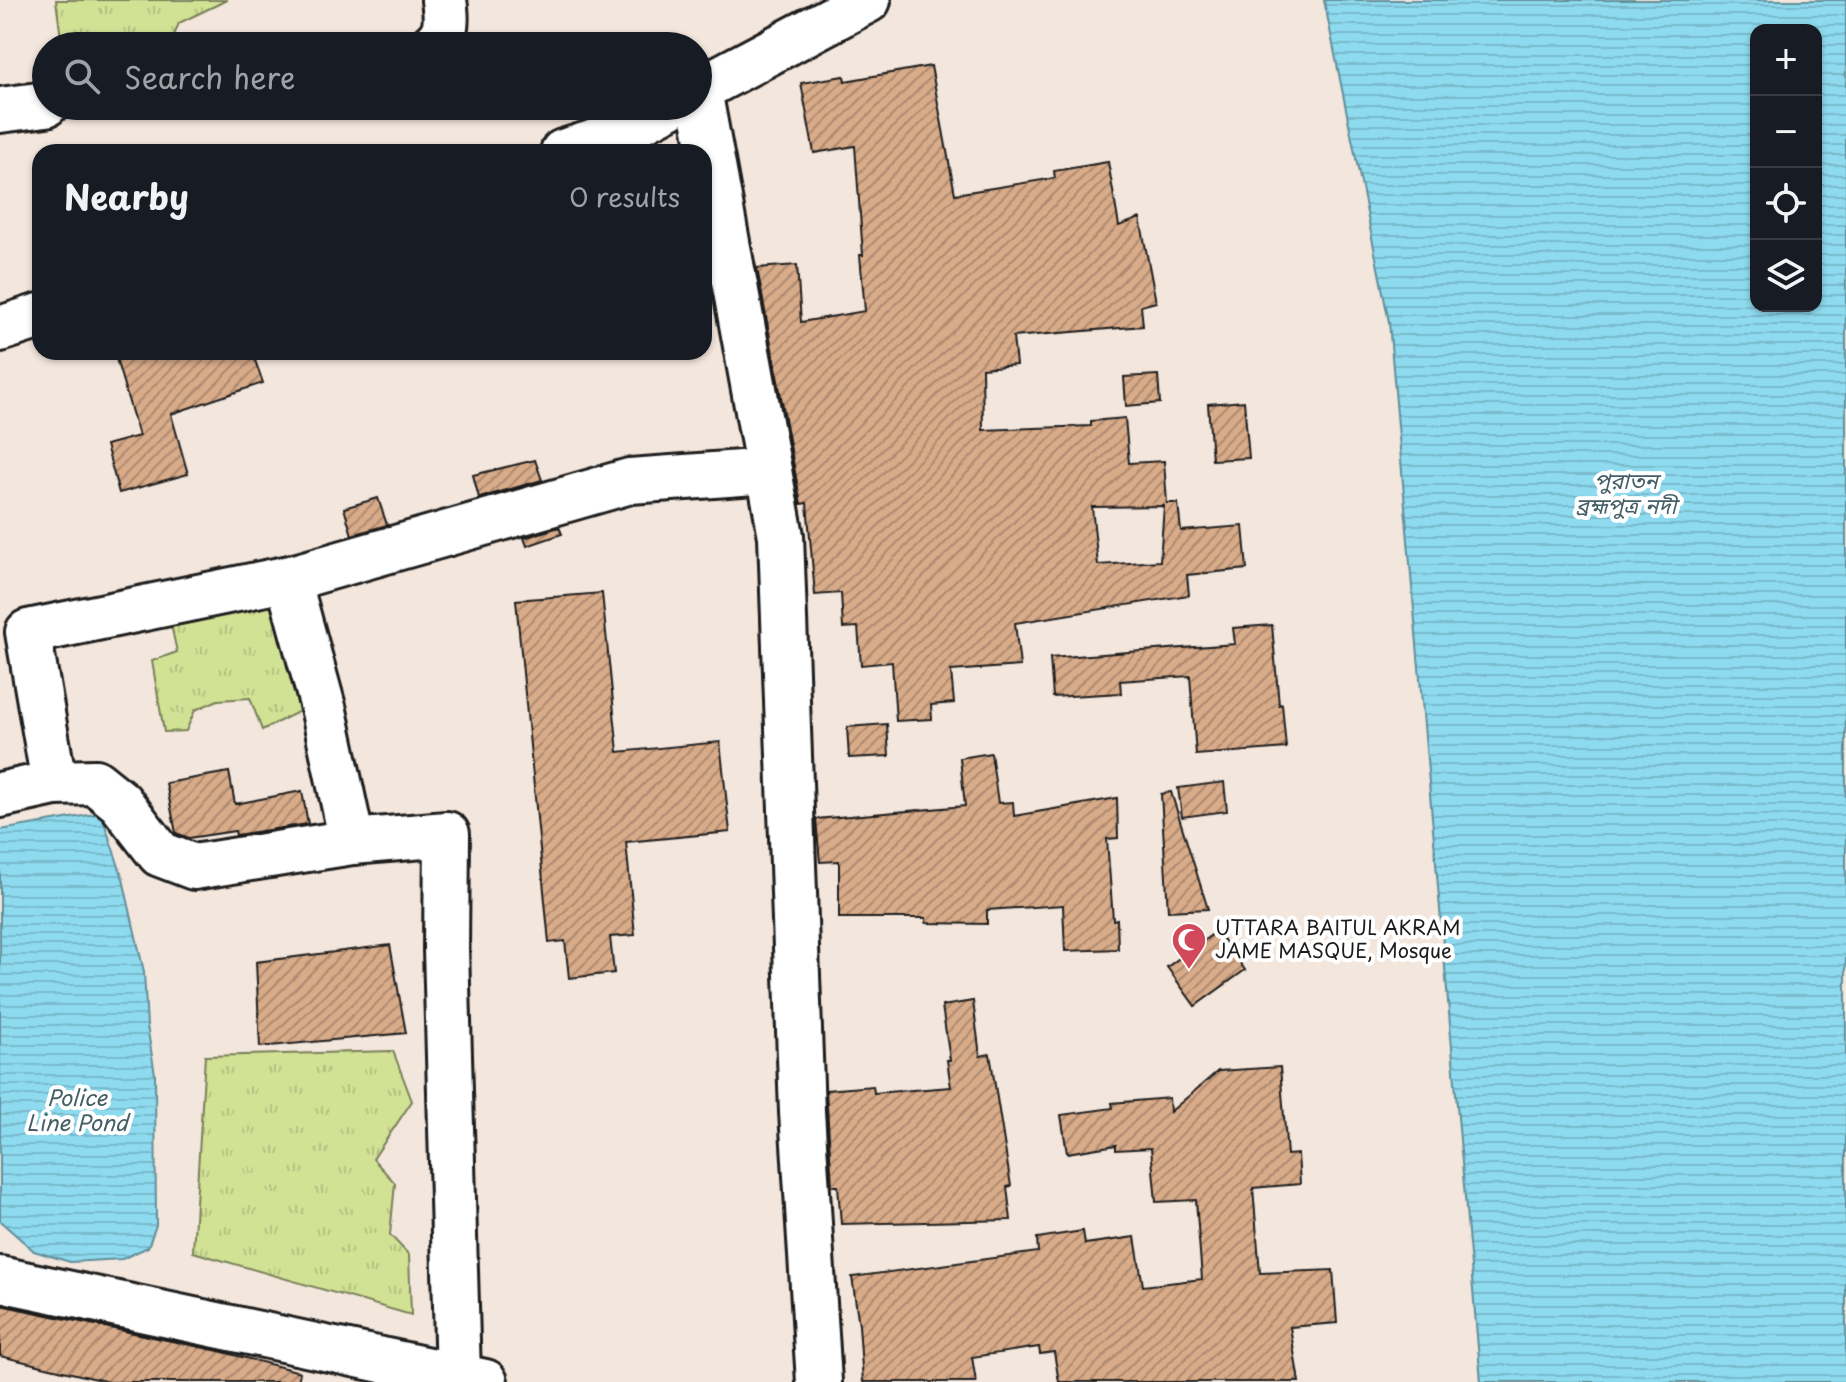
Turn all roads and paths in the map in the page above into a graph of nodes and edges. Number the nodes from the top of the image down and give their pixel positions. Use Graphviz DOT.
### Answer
graph roads {
  1 [pos="444,0"];
  2 [pos="868,0"];
  3 [pos="445,32"];
  4 [pos="712,83"];
  5 [pos="32,106"];
  6 [pos="0,110"];
  7 [pos="643,120"];
  8 [pos="694,120"];
  9 [pos="589,144"];
  10 [pos="699,144"];
  11 [pos="712,203"];
  12 [pos="32,319"];
  13 [pos="0,329"];
  14 [pos="769,471"];
  15 [pos="295,577"];
  16 [pos="54,783"];
  17 [pos="0,795"];
  18 [pos="352,842"];
  19 [pos="0,1279"];
  20 [pos="472,1379"];
  21 [pos="819,1382"];
  1 -- 3 [label="street"];
  2 -- 4 [label="street"];
  5 -- 6 [label="street"];
  7 -- 9 [label="street"];
  8 -- 10 [label="street"];
  11 -- 14 [label="street"];
  12 -- 13 [label="street"];
  14 -- 15 [label="street"];
  14 -- 21 [label="street"];
  15 -- 16 [label="street"];
  15 -- 18 [label="street"];
  16 -- 17 [label="street"];
  16 -- 18 [label="street"];
  18 -- 20 [label="street"];
  19 -- 20 [label="street"];
}
